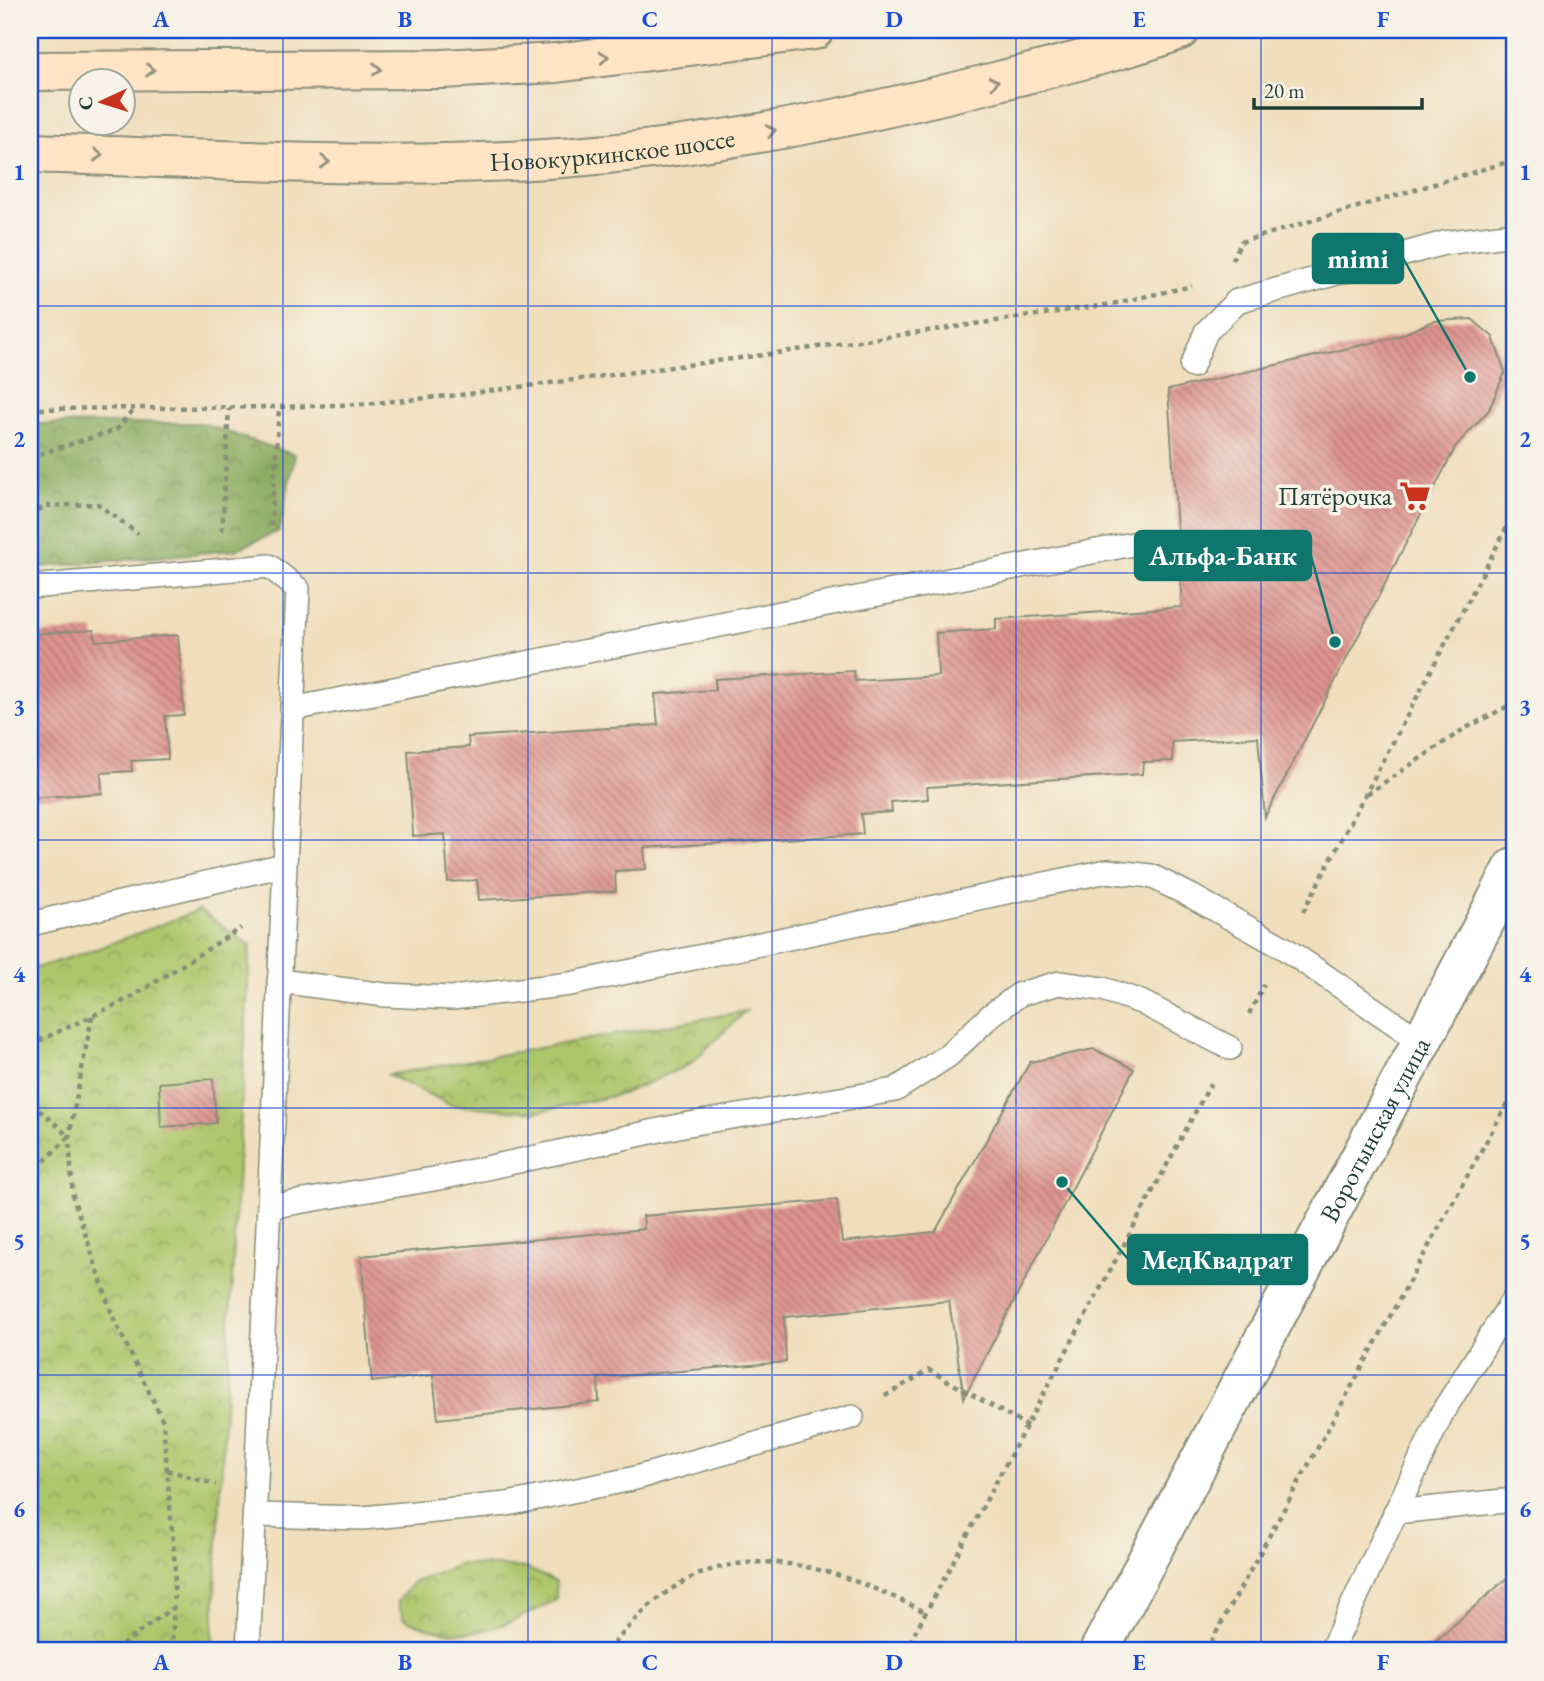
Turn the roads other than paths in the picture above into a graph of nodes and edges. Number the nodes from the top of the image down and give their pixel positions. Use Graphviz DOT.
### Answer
graph roads {
  1 [pos="814,30"];
  2 [pos="1181,30"];
  3 [pos="30,71"];
  4 [pos="30,153"];
  5 [pos="1514,234"];
  6 [pos="1192,366"];
  7 [pos="1143,542"];
  8 [pos="30,587"];
  9 [pos="292,709"];
  10 [pos="284,865"];
  11 [pos="1514,867"];
  12 [pos="30,924"];
  13 [pos="279,981"];
  14 [pos="1422,1042"];
  15 [pos="1230,1048"];
  16 [pos="269,1207"];
  17 [pos="1514,1298"];
  18 [pos="852,1417"];
  19 [pos="1514,1500"];
  20 [pos="1395,1512"];
  21 [pos="255,1516"];
  22 [pos="248,1651"];
  23 [pos="1099,1651"];
  24 [pos="1331,1651"];
  3 -- 1 [label="main road, one-way"];
  4 -- 2 [label="main road, Новокуркинское шоссе, one-way"];
  5 -- 6 [label="lane"];
  7 -- 9 [label="lane"];
  8 -- 9 [label="lane"];
  9 -- 10 [label="lane"];
  10 -- 12 [label="lane"];
  10 -- 13 [label="lane"];
  11 -- 14 [label="street, Воротынская улица"];
  13 -- 14 [label="lane"];
  13 -- 16 [label="lane"];
  14 -- 23 [label="street, Воротынская улица"];
  15 -- 16 [label="lane"];
  16 -- 21 [label="lane"];
  17 -- 20 [label="lane"];
  18 -- 21 [label="lane"];
  19 -- 20 [label="lane"];
  20 -- 24 [label="lane"];
  21 -- 22 [label="lane"];
}
